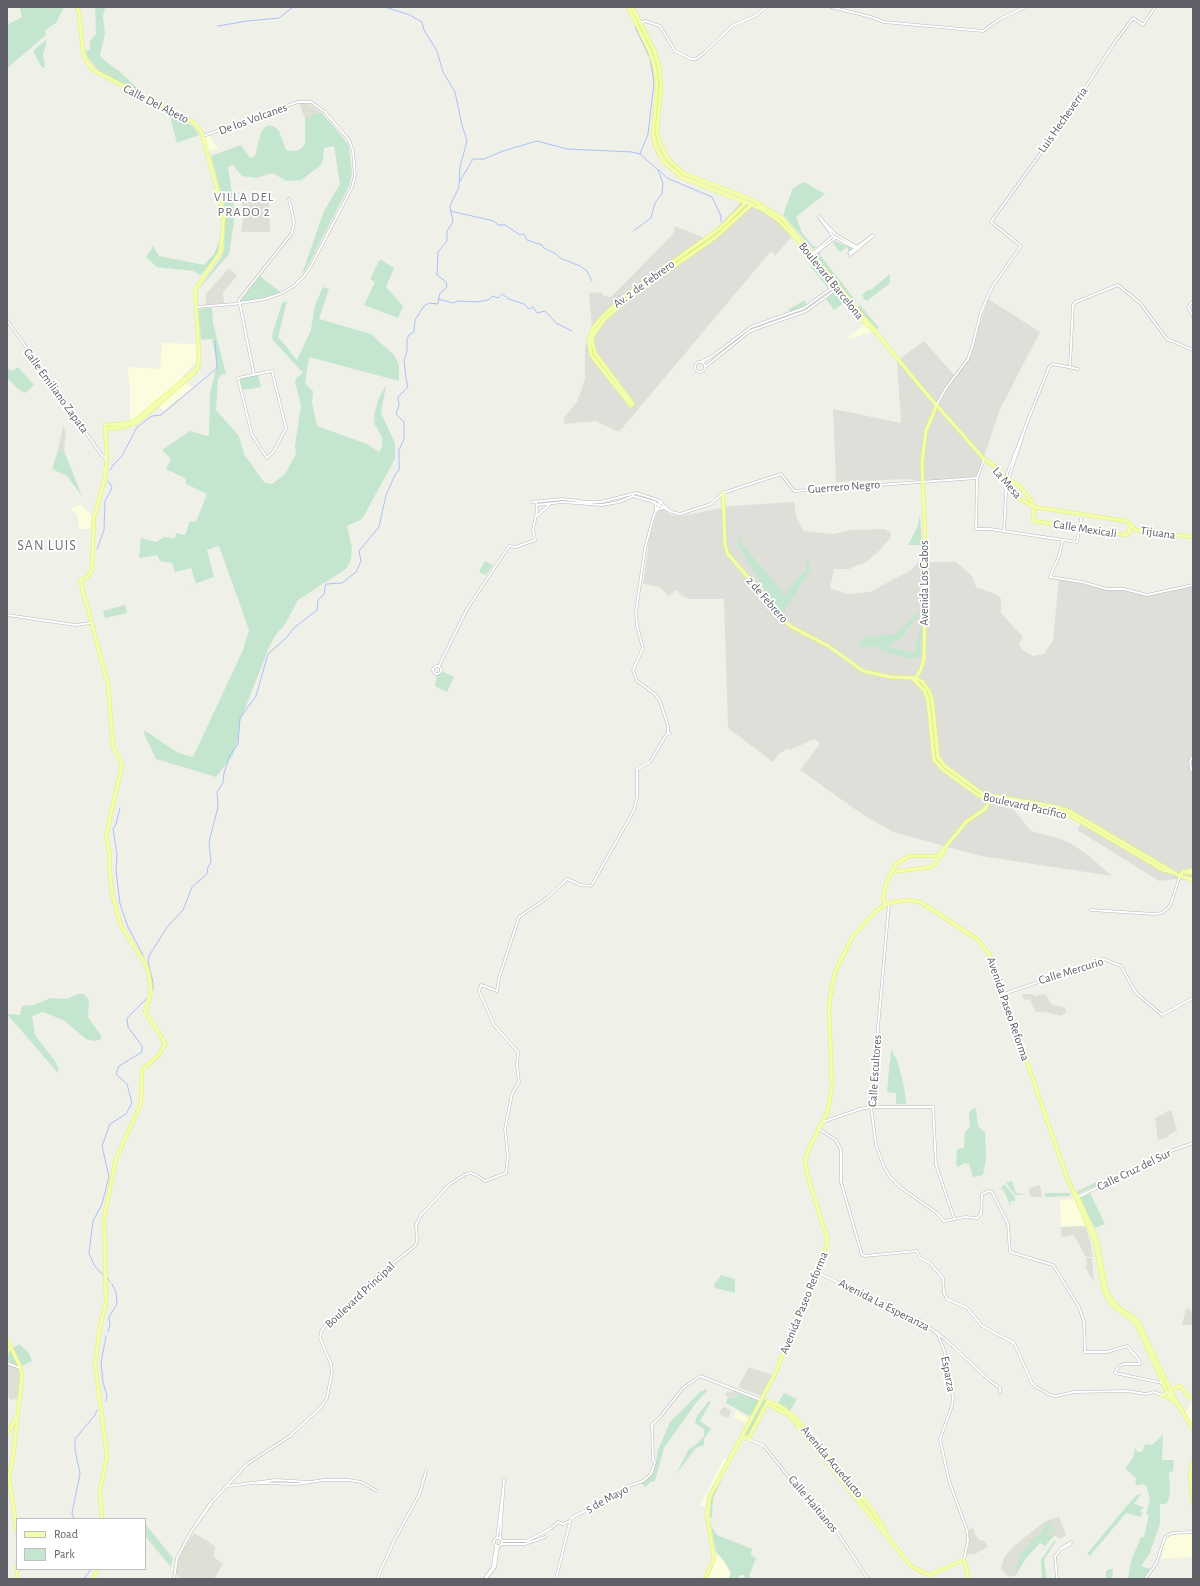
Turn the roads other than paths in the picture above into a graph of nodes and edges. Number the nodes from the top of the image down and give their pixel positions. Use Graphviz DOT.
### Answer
graph roads {
  1 [pos="77,7"];
  2 [pos="628,7"];
  3 [pos="632,7"];
  4 [pos="766,7"];
  5 [pos="831,7"];
  6 [pos="1025,7"];
  7 [pos="1155,7"];
  8 [pos="640,23"];
  9 [pos="658,72"];
  10 [pos="203,136"];
  11 [pos="746,197"];
  12 [pos="289,199"];
  13 [pos="753,200"];
  14 [pos="745,202"];
  15 [pos="751,205"];
  16 [pos="790,229"];
  17 [pos="835,236"];
  18 [pos="857,248"];
  19 [pos="850,254"];
  20 [pos="812,255"];
  21 [pos="837,286"];
  22 [pos="1193,301"];
  23 [pos="239,304"];
  24 [pos="196,307"];
  25 [pos="1193,316"];
  26 [pos="7,320"];
  27 [pos="773,320"];
  28 [pos="1193,350"];
  29 [pos="701,362"];
  30 [pos="705,367"];
  31 [pos="1070,367"];
  32 [pos="1078,369"];
  33 [pos="254,375"];
  34 [pos="937,404"];
  35 [pos="984,459"];
  36 [pos="107,460"];
  37 [pos="977,478"];
  38 [pos="1006,480"];
  39 [pos="921,482"];
  40 [pos="723,493"];
  41 [pos="655,502"];
  42 [pos="551,503"];
  43 [pos="660,503"];
  44 [pos="537,505"];
  45 [pos="665,507"];
  46 [pos="1034,507"];
  47 [pos="656,510"];
  48 [pos="1082,513"];
  49 [pos="536,517"];
  50 [pos="1103,517"];
  51 [pos="1131,525"];
  52 [pos="1080,528"];
  53 [pos="1004,531"];
  54 [pos="1193,537"];
  55 [pos="1063,540"];
  56 [pos="1193,585"];
  57 [pos="7,615"];
  58 [pos="91,623"];
  59 [pos="439,666"];
  60 [pos="915,679"];
  61 [pos="1193,756"];
  62 [pos="1193,772"];
  63 [pos="991,799"];
  64 [pos="939,856"];
  65 [pos="1193,871"];
  66 [pos="891,872"];
  67 [pos="1180,876"];
  68 [pos="1193,880"];
  69 [pos="889,903"];
  70 [pos="885,905"];
  71 [pos="1091,910"];
  72 [pos="1004,994"];
  73 [pos="1193,998"];
  74 [pos="871,1107"];
  75 [pos="823,1122"];
  76 [pos="819,1129"];
  77 [pos="1193,1143"];
  78 [pos="1076,1197"];
  79 [pos="954,1218"];
  80 [pos="816,1272"];
  81 [pos="937,1332"];
  82 [pos="7,1339"];
  83 [pos="10,1346"];
  84 [pos="7,1353"];
  85 [pos="7,1363"];
  86 [pos="20,1368"];
  87 [pos="1165,1382"];
  88 [pos="1169,1391"];
  89 [pos="1000,1392"];
  90 [pos="1162,1395"];
  91 [pos="1193,1397"];
  92 [pos="762,1400"];
  93 [pos="1173,1400"];
  94 [pos="1180,1408"];
  95 [pos="18,1415"];
  96 [pos="1193,1428"];
  97 [pos="7,1434"];
  98 [pos="743,1437"];
  99 [pos="748,1439"];
  100 [pos="1193,1461"];
  101 [pos="426,1471"];
  102 [pos="504,1481"];
  103 [pos="227,1486"];
  104 [pos="377,1492"];
  105 [pos="1193,1503"];
  106 [pos="102,1518"];
  107 [pos="571,1520"];
  108 [pos="16,1526"];
  109 [pos="1193,1532"];
  110 [pos="545,1537"];
  111 [pos="498,1538"];
  112 [pos="502,1542"];
  113 [pos="1071,1543"];
  114 [pos="497,1545"];
  115 [pos="964,1560"];
  116 [pos="174,1579"];
  117 [pos="377,1579"];
  118 [pos="485,1579"];
  119 [pos="556,1579"];
  120 [pos="705,1579"];
  121 [pos="868,1579"];
  122 [pos="969,1579"];
  123 [pos="1057,1579"];
  124 [pos="1145,1579"];
  1 -- 10 [label="main road, Calle Del Abeto"];
  2 -- 9 [label="main road"];
  3 -- 8 [label="main road"];
  4 -- 8 [label="street"];
  5 -- 6 [label="street"];
  7 -- 34 [label="street, Luis Hecheverria"];
  8 -- 9 [label="main road"];
  9 -- 11 [label="main road"];
  9 -- 14 [label="main road"];
  10 -- 23 [label="street, De los Volcanes"];
  10 -- 24 [label="main road, Calle Del Abeto"];
  11 -- 13 [label="main road"];
  11 -- 14 [label="main road"];
  12 -- 23 [label="street"];
  13 -- 15 [label="main road, Av. 2 de Febrero"];
  13 -- 16 [label="main road"];
  14 -- 15 [label="main road"];
  14 -- 15 [label="main road, Av. 2 de Febrero"];
  15 -- 16 [label="main road"];
  16 -- 20 [label="main road, Boulevard Barcelona"];
  17 -- 17 [label="street"];
  17 -- 18 [label="street"];
  17 -- 20 [label="street"];
  18 -- 18 [label="street"];
  18 -- 19 [label="street"];
  20 -- 21 [label="main road, Boulevard Barcelona"];
  21 -- 27 [label="street"];
  21 -- 34 [label="main road, Boulevard Barcelona"];
  22 -- 25 [label="street"];
  23 -- 24 [label="street"];
  23 -- 33 [label="street"];
  24 -- 36 [label="main road, Calle Del Abeto"];
  26 -- 36 [label="street, Calle Emiliano Zapata"];
  27 -- 29 [label="street"];
  27 -- 30 [label="street"];
  28 -- 31 [label="street"];
  29 -- 30 [label="street"];
  29 -- 30 [label="street"];
  31 -- 32 [label="street"];
  31 -- 38 [label="street"];
  33 -- 33 [label="street"];
  34 -- 35 [label="main road, La Mesa"];
  34 -- 39 [label="main road, Avenida Los Cabos"];
  35 -- 37 [label="street"];
  35 -- 38 [label="main road, La Mesa"];
  36 -- 58 [label="main road"];
  37 -- 39 [label="street, Guerrero Negro"];
  37 -- 53 [label="street"];
  38 -- 46 [label="main road, La Mesa"];
  38 -- 46 [label="main road"];
  38 -- 53 [label="street"];
  39 -- 40 [label="street, Guerrero Negro"];
  39 -- 60 [label="main road, Avenida Los Cabos"];
  40 -- 45 [label="street"];
  40 -- 60 [label="main road, 2 de Febrero"];
  41 -- 42 [label="street"];
  41 -- 43 [label="street"];
  41 -- 47 [label="street"];
  42 -- 44 [label="street"];
  42 -- 49 [label="street"];
  43 -- 44 [label="street"];
  43 -- 45 [label="street"];
  43 -- 47 [label="street"];
  44 -- 49 [label="street"];
  45 -- 47 [label="street"];
  46 -- 48 [label="main road, La Mesa"];
  46 -- 52 [label="main road, Calle Mexicali"];
  47 -- 103 [label="street, Boulevard Principal"];
  48 -- 50 [label="main road, La Mesa"];
  48 -- 52 [label="street"];
  49 -- 59 [label="street"];
  50 -- 51 [label="main road, Tijuana"];
  51 -- 52 [label="main road, Calle Mexicali"];
  51 -- 54 [label="main road, Tijuana"];
  52 -- 55 [label="street"];
  53 -- 55 [label="street"];
  55 -- 56 [label="street"];
  57 -- 58 [label="street"];
  58 -- 106 [label="main road"];
  59 -- 59 [label="street"];
  60 -- 63 [label="main road, Boulevard Pacífico"];
  61 -- 62 [label="street"];
  63 -- 64 [label="main road"];
  63 -- 67 [label="main road, Boulevard Pacífico"];
  64 -- 66 [label="main road"];
  64 -- 66 [label="main road"];
  65 -- 67 [label="main road"];
  66 -- 70 [label="main road"];
  67 -- 68 [label="main road, Boulevard Pacífico"];
  67 -- 71 [label="street"];
  69 -- 70 [label="main road, Avenida Paseo Reforma"];
  69 -- 72 [label="main road, Avenida Paseo Reforma"];
  69 -- 74 [label="street, Calle Escultores"];
  70 -- 75 [label="main road, Avenida Paseo Reforma"];
  72 -- 73 [label="street, Calle Mercurio"];
  72 -- 78 [label="main road, Avenida Paseo Reforma"];
  74 -- 75 [label="street"];
  74 -- 79 [label="street, Calle Escultores"];
  74 -- 79 [label="street"];
  75 -- 76 [label="main road, Avenida Paseo Reforma"];
  76 -- 80 [label="main road, Avenida Paseo Reforma"];
  76 -- 90 [label="street"];
  77 -- 78 [label="street, Calle Cruz del Sur"];
  78 -- 87 [label="main road, Avenida Paseo Reforma"];
  79 -- 87 [label="street"];
  80 -- 81 [label="street, Avenida La Esperanza"];
  80 -- 92 [label="main road, Avenida Paseo Reforma"];
  81 -- 89 [label="street, Avenida La Esperanza"];
  81 -- 115 [label="street, Esparza"];
  82 -- 83 [label="main road"];
  83 -- 84 [label="main road"];
  83 -- 86 [label="main road"];
  85 -- 86 [label="street"];
  86 -- 95 [label="main road"];
  87 -- 88 [label="main road, Avenida Paseo Reforma"];
  88 -- 90 [label="street"];
  88 -- 91 [label="main road"];
  88 -- 93 [label="main road"];
  88 -- 94 [label="main road"];
  90 -- 93 [label="main road"];
  92 -- 98 [label="main road, Avenida Paseo Reforma"];
  92 -- 107 [label="street, 5 de Mayo"];
  93 -- 94 [label="main road"];
  94 -- 96 [label="main road"];
  95 -- 97 [label="main road"];
  95 -- 108 [label="main road"];
  98 -- 99 [label="main road"];
  98 -- 120 [label="main road, Avenida Paseo Reforma"];
  99 -- 115 [label="main road, Avenida Acueducto"];
  99 -- 121 [label="street, Calle Haitianos"];
  100 -- 105 [label="main road"];
  101 -- 117 [label="street"];
  102 -- 111 [label="street"];
  103 -- 104 [label="street"];
  103 -- 116 [label="street, Boulevard Principal"];
  107 -- 112 [label="street"];
  107 -- 119 [label="street"];
  109 -- 124 [label="street"];
  110 -- 112 [label="street"];
  111 -- 112 [label="street"];
  111 -- 114 [label="street"];
  112 -- 114 [label="street"];
  113 -- 123 [label="street"];
  114 -- 118 [label="street"];
  115 -- 122 [label="main road"];
}
